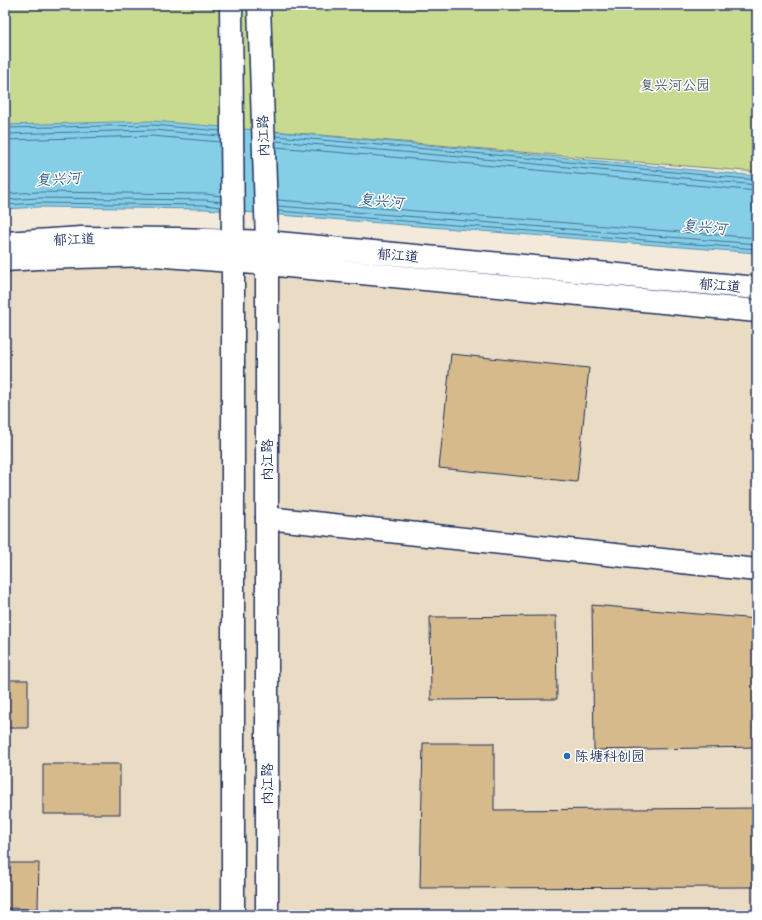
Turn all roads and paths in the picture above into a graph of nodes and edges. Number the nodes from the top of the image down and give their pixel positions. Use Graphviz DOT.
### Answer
graph roads {
  1 [pos="231,5"];
  2 [pos="258,5"];
  3 [pos="267,242"];
  4 [pos="5,243"];
  5 [pos="233,248"];
  6 [pos="37,249"];
  7 [pos="5,260"];
  8 [pos="267,264"];
  9 [pos="757,288"];
  10 [pos="757,311"];
  11 [pos="267,518"];
  12 [pos="757,570"];
  13 [pos="234,915"];
  14 [pos="267,915"];
  1 -- 5 [label="main road"];
  2 -- 3 [label="main road, 内江路"];
  3 -- 5 [label="main road, 郁江道"];
  3 -- 8 [label="main road, 内江路"];
  3 -- 9 [label="main road, 郁江道"];
  4 -- 6 [label="main road, 郁江道"];
  5 -- 6 [label="main road, 郁江道"];
  5 -- 8 [label="main road, 郁江道"];
  5 -- 13 [label="main road"];
  6 -- 7 [label="main road, 郁江道"];
  8 -- 10 [label="main road, 郁江道"];
  8 -- 11 [label="main road, 内江路"];
  11 -- 12 [label="main road"];
  11 -- 14 [label="main road, 内江路"];
}
